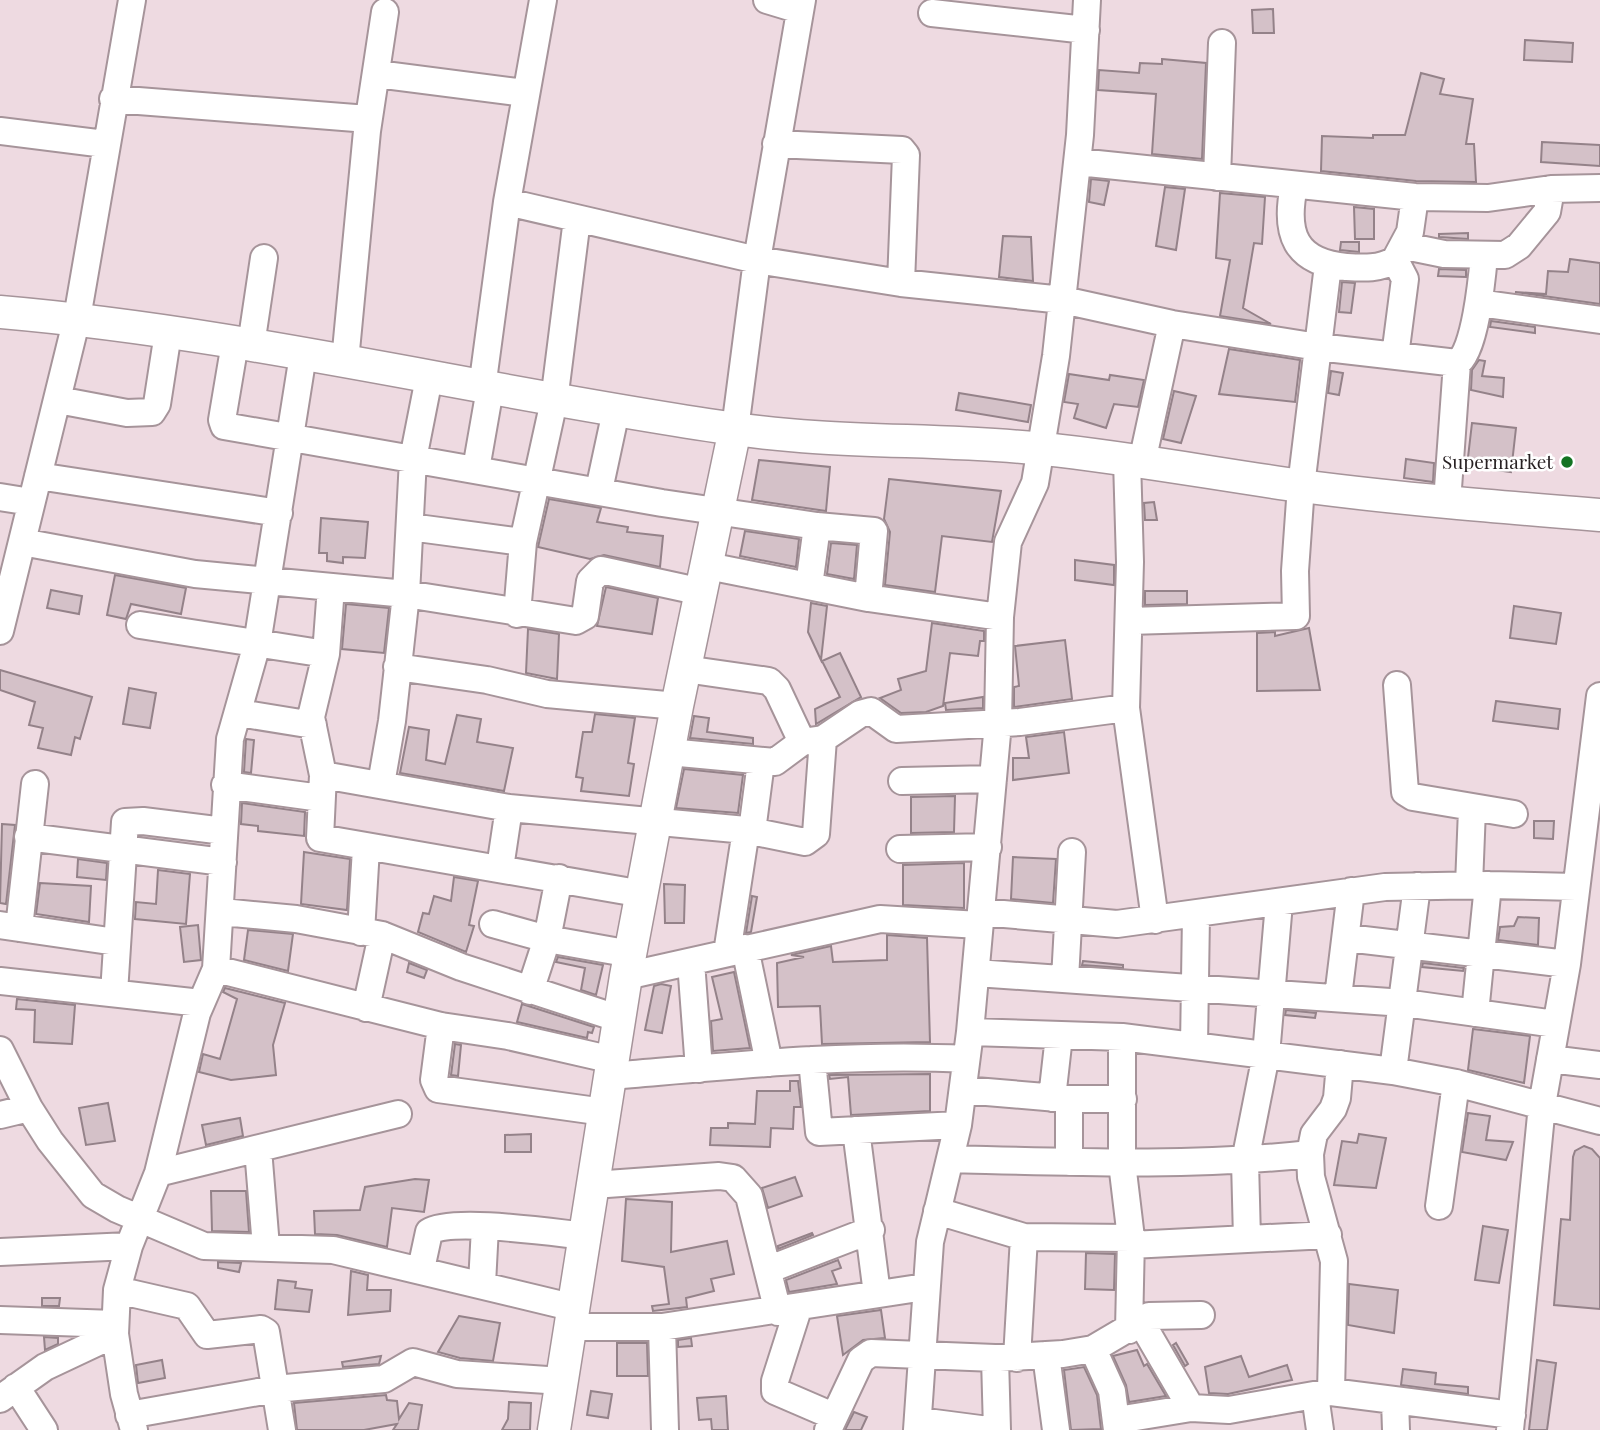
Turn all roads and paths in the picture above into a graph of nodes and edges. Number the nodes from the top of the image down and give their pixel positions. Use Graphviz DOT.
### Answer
graph roads {
  1 [pos="132,0"];
  2 [pos="543,0"];
  3 [pos="767,0"];
  4 [pos="1087,0"];
  5 [pos="801,5"];
  6 [pos="385,12"];
  7 [pos="932,13"];
  8 [pos="1086,30"];
  9 [pos="1222,43"];
  10 [pos="377,74"];
  11 [pos="525,93"];
  12 [pos="113,99"];
  13 [pos="368,119"];
  14 [pos="0,131"];
  15 [pos="105,144"];
  16 [pos="776,144"];
  17 [pos="1078,162"];
  18 [pos="1217,177"];
  19 [pos="1294,186"];
  20 [pos="1600,188"];
  21 [pos="1551,189"];
  22 [pos="1415,197"];
  23 [pos="507,202"];
  24 [pos="578,219"];
  25 [pos="1400,253"];
  26 [pos="1484,256"];
  27 [pos="264,258"];
  28 [pos="757,260"];
  29 [pos="1328,265"];
  30 [pos="901,283"];
  31 [pos="1063,300"];
  32 [pos="1479,303"];
  33 [pos="0,312"];
  34 [pos="77,318"];
  35 [pos="1600,320"];
  36 [pos="1171,324"];
  37 [pos="168,333"];
  38 [pos="243,344"];
  39 [pos="1318,347"];
  40 [pos="303,355"];
  41 [pos="1395,356"];
  42 [pos="345,361"];
  43 [pos="1457,363"];
  44 [pos="429,378"];
  45 [pos="486,388"];
  46 [pos="58,400"];
  47 [pos="554,401"];
  48 [pos="616,411"];
  49 [pos="735,429"];
  50 [pos="291,439"];
  51 [pos="1042,449"];
  52 [pos="414,459"];
  53 [pos="1135,461"];
  54 [pos="476,468"];
  55 [pos="38,476"];
  56 [pos="536,480"];
  57 [pos="1301,486"];
  58 [pos="599,490"];
  59 [pos="0,497"];
  60 [pos="32,502"];
  61 [pos="1447,502"];
  62 [pos="718,511"];
  63 [pos="279,513"];
  64 [pos="1600,514"];
  65 [pos="817,526"];
  66 [pos="410,527"];
  67 [pos="523,542"];
  68 [pos="13,553"];
  69 [pos="705,579"];
  70 [pos="269,582"];
  71 [pos="808,586"];
  72 [pos="331,587"];
  73 [pos="406,594"];
  74 [pos="868,598"];
  75 [pos="517,614"];
  76 [pos="1000,617"];
  77 [pos="1129,621"];
  78 [pos="140,625"];
  79 [pos="0,631"];
  80 [pos="257,644"];
  81 [pos="326,654"];
  82 [pos="397,667"];
  83 [pos="685,669"];
  84 [pos="1397,685"];
  85 [pos="1600,696"];
  86 [pos="677,706"];
  87 [pos="1126,708"];
  88 [pos="239,713"];
  89 [pos="998,723"];
  90 [pos="313,725"];
  91 [pos="812,740"];
  92 [pos="669,752"];
  93 [pos="761,762"];
  94 [pos="993,779"];
  95 [pos="902,781"];
  96 [pos="34,784"];
  97 [pos="381,784"];
  98 [pos="226,785"];
  99 [pos="322,786"];
  100 [pos="509,808"];
  101 [pos="1472,809"];
  102 [pos="1514,814"];
  103 [pos="656,820"];
  104 [pos="749,830"];
  105 [pos="224,831"];
  106 [pos="29,837"];
  107 [pos="366,848"];
  108 [pos="988,848"];
  109 [pos="121,849"];
  110 [pos="900,849"];
  111 [pos="1072,852"];
  112 [pos="1590,857"];
  113 [pos="223,862"];
  114 [pos="500,868"];
  115 [pos="559,878"];
  116 [pos="1478,885"];
  117 [pos="1417,886"];
  118 [pos="1576,887"];
  119 [pos="1351,891"];
  120 [pos="643,894"];
  121 [pos="1279,903"];
  122 [pos="222,912"];
  123 [pos="1196,915"];
  124 [pos="980,918"];
  125 [pos="1155,920"];
  126 [pos="1066,921"];
  127 [pos="492,924"];
  128 [pos="10,926"];
  129 [pos="372,933"];
  130 [pos="1347,938"];
  131 [pos="547,939"];
  132 [pos="116,942"];
  133 [pos="1410,943"];
  134 [pos="736,951"];
  135 [pos="1482,953"];
  136 [pos="691,962"];
  137 [pos="1567,964"];
  138 [pos="628,965"];
  139 [pos="216,969"];
  140 [pos="976,973"];
  141 [pos="1065,979"];
  142 [pos="0,981"];
  143 [pos="1197,990"];
  144 [pos="530,991"];
  145 [pos="1272,992"];
  146 [pos="114,993"];
  147 [pos="1338,997"];
  148 [pos="201,1003"];
  149 [pos="1404,1003"];
  150 [pos="366,1008"];
  151 [pos="1475,1013"];
  152 [pos="620,1019"];
  153 [pos="1555,1024"];
  154 [pos="441,1026"];
  155 [pos="970,1032"];
  156 [pos="1059,1035"];
  157 [pos="1122,1037"];
  158 [pos="1194,1046"];
  159 [pos="0,1050"];
  160 [pos="1266,1055"];
  161 [pos="966,1059"];
  162 [pos="1550,1059"];
  163 [pos="811,1060"];
  164 [pos="769,1063"];
  165 [pos="1340,1064"];
  166 [pos="1600,1065"];
  167 [pos="611,1068"];
  168 [pos="699,1069"];
  169 [pos="1393,1072"];
  170 [pos="1456,1083"];
  171 [pos="963,1090"];
  172 [pos="1061,1098"];
  173 [pos="1123,1099"];
  174 [pos="1542,1105"];
  175 [pos="29,1108"];
  176 [pos="604,1112"];
  177 [pos="398,1114"];
  178 [pos="0,1115"];
  179 [pos="1600,1121"];
  180 [pos="958,1125"];
  181 [pos="856,1130"];
  182 [pos="258,1149"];
  183 [pos="1310,1154"];
  184 [pos="950,1159"];
  185 [pos="1245,1161"];
  186 [pos="1069,1162"];
  187 [pos="1122,1163"];
  188 [pos="158,1173"];
  189 [pos="593,1185"];
  190 [pos="1439,1206"];
  191 [pos="937,1211"];
  192 [pos="141,1218"];
  193 [pos="485,1227"];
  194 [pos="870,1230"];
  195 [pos="1328,1235"];
  196 [pos="586,1236"];
  197 [pos="1024,1237"];
  198 [pos="1247,1239"];
  199 [pos="1131,1242"];
  200 [pos="129,1246"];
  201 [pos="266,1247"];
  202 [pos="0,1252"];
  203 [pos="421,1269"];
  204 [pos="770,1269"];
  205 [pos="482,1284"];
  206 [pos="925,1287"];
  207 [pos="117,1290"];
  208 [pos="877,1294"];
  209 [pos="788,1310"];
  210 [pos="1201,1314"];
  211 [pos="574,1318"];
  212 [pos="0,1321"];
  213 [pos="40,1322"];
  214 [pos="1135,1326"];
  215 [pos="662,1327"];
  216 [pos="115,1329"];
  217 [pos="1093,1349"];
  218 [pos="924,1355"];
  219 [pos="1046,1355"];
  220 [pos="1006,1358"];
  221 [pos="46,1367"];
  222 [pos="562,1381"];
  223 [pos="275,1389"];
  224 [pos="8,1393"];
  225 [pos="1323,1394"];
  226 [pos="1395,1401"];
  227 [pos="1176,1416"];
  228 [pos="132,1422"];
  229 [pos="831,1423"];
  230 [pos="1511,1423"];
  231 [pos="1117,1425"];
  232 [pos="918,1426"];
  233 [pos="44,1430"];
  234 [pos="282,1430"];
  235 [pos="554,1430"];
  236 [pos="665,1430"];
  237 [pos="988,1430"];
  238 [pos="997,1430"];
  239 [pos="1056,1430"];
  240 [pos="1320,1430"];
  241 [pos="1396,1430"];
  1 -- 12 [label="street"];
  2 -- 11 [label="street"];
  3 -- 5 [label="street"];
  4 -- 8 [label="street"];
  5 -- 16 [label="street"];
  6 -- 10 [label="street"];
  7 -- 8 [label="street"];
  8 -- 17 [label="street"];
  9 -- 18 [label="street"];
  10 -- 11 [label="street"];
  10 -- 13 [label="street"];
  11 -- 23 [label="street"];
  12 -- 13 [label="street"];
  12 -- 15 [label="street"];
  13 -- 42 [label="street"];
  14 -- 15 [label="street"];
  15 -- 34 [label="street"];
  16 -- 28 [label="street"];
  16 -- 30 [label="street"];
  17 -- 18 [label="street"];
  17 -- 31 [label="street"];
  18 -- 19 [label="street"];
  19 -- 22 [label="street"];
  19 -- 29 [label="street"];
  20 -- 21 [label="street"];
  21 -- 22 [label="street"];
  21 -- 26 [label="street"];
  22 -- 25 [label="street"];
  23 -- 24 [label="street"];
  23 -- 45 [label="street"];
  24 -- 28 [label="street"];
  24 -- 47 [label="street"];
  25 -- 26 [label="street"];
  25 -- 29 [label="street"];
  25 -- 41 [label="street"];
  26 -- 32 [label="street"];
  27 -- 38 [label="street"];
  28 -- 30 [label="street"];
  28 -- 49 [label="street"];
  29 -- 39 [label="street"];
  30 -- 31 [label="street"];
  31 -- 36 [label="street"];
  31 -- 51 [label="street"];
  32 -- 35 [label="street"];
  32 -- 43 [label="street"];
  33 -- 34 [label="street"];
  34 -- 37 [label="street"];
  34 -- 46 [label="street"];
  36 -- 39 [label="street"];
  36 -- 53 [label="street"];
  37 -- 38 [label="street"];
  37 -- 46 [label="street"];
  38 -- 40 [label="street"];
  38 -- 50 [label="street"];
  39 -- 41 [label="street"];
  39 -- 57 [label="street"];
  40 -- 42 [label="street"];
  40 -- 50 [label="street"];
  41 -- 43 [label="street"];
  42 -- 44 [label="street"];
  43 -- 61 [label="street"];
  44 -- 45 [label="street"];
  44 -- 52 [label="street"];
  45 -- 47 [label="street"];
  45 -- 54 [label="street"];
  46 -- 55 [label="street"];
  47 -- 48 [label="street"];
  47 -- 56 [label="street"];
  48 -- 49 [label="street"];
  48 -- 58 [label="street"];
  49 -- 51 [label="street"];
  49 -- 62 [label="street"];
  50 -- 52 [label="street"];
  50 -- 63 [label="street"];
  51 -- 53 [label="street"];
  51 -- 76 [label="street"];
  52 -- 54 [label="street"];
  52 -- 66 [label="street"];
  53 -- 57 [label="street"];
  53 -- 77 [label="street"];
  54 -- 56 [label="street"];
  55 -- 60 [label="street"];
  55 -- 63 [label="street"];
  56 -- 58 [label="street"];
  56 -- 67 [label="street"];
  57 -- 61 [label="street"];
  57 -- 77 [label="street"];
  58 -- 62 [label="street"];
  59 -- 60 [label="street"];
  60 -- 68 [label="street"];
  61 -- 64 [label="street"];
  62 -- 65 [label="street"];
  62 -- 69 [label="street"];
  63 -- 70 [label="street"];
  65 -- 71 [label="street"];
  65 -- 74 [label="street"];
  66 -- 67 [label="street"];
  66 -- 73 [label="street"];
  67 -- 75 [label="street"];
  68 -- 70 [label="street"];
  68 -- 79 [label="street"];
  69 -- 71 [label="street"];
  69 -- 75 [label="street"];
  69 -- 83 [label="street"];
  70 -- 72 [label="street"];
  70 -- 80 [label="street"];
  71 -- 74 [label="street"];
  72 -- 73 [label="street"];
  72 -- 81 [label="street"];
  73 -- 75 [label="street"];
  73 -- 82 [label="street"];
  74 -- 76 [label="street"];
  76 -- 89 [label="street"];
  77 -- 87 [label="street"];
  78 -- 80 [label="street"];
  80 -- 81 [label="street"];
  80 -- 88 [label="street"];
  81 -- 90 [label="street"];
  82 -- 86 [label="street"];
  82 -- 97 [label="street"];
  83 -- 86 [label="street"];
  83 -- 91 [label="street"];
  84 -- 101 [label="street"];
  85 -- 112 [label="street"];
  86 -- 92 [label="street"];
  87 -- 89 [label="street"];
  87 -- 125 [label="street"];
  88 -- 90 [label="street"];
  88 -- 98 [label="street"];
  89 -- 91 [label="street"];
  89 -- 94 [label="street"];
  90 -- 99 [label="street"];
  91 -- 93 [label="street"];
  91 -- 104 [label="street"];
  92 -- 93 [label="street"];
  92 -- 103 [label="street"];
  93 -- 104 [label="street"];
  94 -- 95 [label="street"];
  94 -- 108 [label="street"];
  96 -- 106 [label="street"];
  97 -- 99 [label="street"];
  97 -- 100 [label="street"];
  98 -- 99 [label="street"];
  98 -- 105 [label="street"];
  99 -- 107 [label="street"];
  100 -- 103 [label="street"];
  100 -- 114 [label="street"];
  101 -- 102 [label="street"];
  101 -- 116 [label="street"];
  103 -- 104 [label="street"];
  103 -- 120 [label="street"];
  104 -- 134 [label="street"];
  105 -- 109 [label="street"];
  105 -- 113 [label="street"];
  106 -- 109 [label="street"];
  106 -- 128 [label="street"];
  107 -- 114 [label="street"];
  107 -- 129 [label="street"];
  108 -- 110 [label="street"];
  108 -- 124 [label="street"];
  109 -- 113 [label="street"];
  109 -- 132 [label="street"];
  111 -- 126 [label="street"];
  112 -- 118 [label="street"];
  113 -- 122 [label="street"];
  114 -- 115 [label="street"];
  115 -- 120 [label="street"];
  115 -- 131 [label="street"];
  116 -- 117 [label="street"];
  116 -- 118 [label="street"];
  116 -- 135 [label="street"];
  117 -- 119 [label="street"];
  117 -- 133 [label="street"];
  118 -- 137 [label="street"];
  119 -- 121 [label="street"];
  119 -- 130 [label="street"];
  120 -- 138 [label="street"];
  121 -- 123 [label="street"];
  121 -- 145 [label="street"];
  122 -- 129 [label="street"];
  122 -- 139 [label="street"];
  123 -- 125 [label="street"];
  123 -- 143 [label="street"];
  124 -- 126 [label="street"];
  124 -- 134 [label="street"];
  124 -- 140 [label="street"];
  125 -- 126 [label="street"];
  126 -- 141 [label="street"];
  127 -- 131 [label="street"];
  128 -- 132 [label="street"];
  129 -- 144 [label="street"];
  129 -- 150 [label="street"];
  130 -- 133 [label="street"];
  130 -- 147 [label="street"];
  131 -- 138 [label="street"];
  131 -- 144 [label="street"];
  132 -- 146 [label="street"];
  133 -- 135 [label="street"];
  133 -- 149 [label="street"];
  134 -- 136 [label="street"];
  134 -- 164 [label="street"];
  135 -- 137 [label="street"];
  135 -- 151 [label="street"];
  136 -- 138 [label="street"];
  136 -- 168 [label="street"];
  137 -- 153 [label="street"];
  138 -- 152 [label="street"];
  139 -- 148 [label="street"];
  139 -- 150 [label="street"];
  140 -- 141 [label="street"];
  140 -- 155 [label="street"];
  141 -- 143 [label="street"];
  142 -- 146 [label="street"];
  143 -- 145 [label="street"];
  143 -- 158 [label="street"];
  144 -- 152 [label="street"];
  145 -- 147 [label="street"];
  145 -- 160 [label="street"];
  146 -- 148 [label="street"];
  147 -- 149 [label="street"];
  148 -- 188 [label="street"];
  149 -- 151 [label="street"];
  149 -- 169 [label="street"];
  150 -- 154 [label="street"];
  151 -- 153 [label="street"];
  152 -- 167 [label="street"];
  153 -- 162 [label="street"];
  154 -- 167 [label="street"];
  154 -- 176 [label="street"];
  155 -- 156 [label="street"];
  155 -- 161 [label="street"];
  156 -- 157 [label="street"];
  156 -- 172 [label="street"];
  157 -- 158 [label="street"];
  157 -- 173 [label="street"];
  158 -- 160 [label="street"];
  159 -- 175 [label="street"];
  160 -- 165 [label="street"];
  160 -- 185 [label="street"];
  161 -- 163 [label="street"];
  161 -- 171 [label="street"];
  162 -- 166 [label="street"];
  162 -- 174 [label="street"];
  163 -- 164 [label="street"];
  163 -- 181 [label="street"];
  164 -- 168 [label="street"];
  165 -- 169 [label="street"];
  165 -- 183 [label="street"];
  167 -- 168 [label="street"];
  167 -- 176 [label="street"];
  169 -- 170 [label="street"];
  170 -- 174 [label="street"];
  170 -- 190 [label="street"];
  171 -- 172 [label="street"];
  171 -- 180 [label="street"];
  172 -- 173 [label="street"];
  172 -- 186 [label="street"];
  173 -- 187 [label="street"];
  174 -- 179 [label="street"];
  174 -- 230 [label="street"];
  175 -- 178 [label="street"];
  175 -- 192 [label="street"];
  176 -- 189 [label="street"];
  177 -- 182 [label="street"];
  180 -- 181 [label="street"];
  180 -- 184 [label="street"];
  181 -- 194 [label="street"];
  182 -- 188 [label="street"];
  182 -- 201 [label="street"];
  183 -- 185 [label="street"];
  183 -- 195 [label="street"];
  184 -- 186 [label="street"];
  184 -- 191 [label="street"];
  185 -- 187 [label="street"];
  185 -- 198 [label="street"];
  186 -- 187 [label="street"];
  187 -- 199 [label="street"];
  188 -- 192 [label="street"];
  189 -- 196 [label="street"];
  189 -- 204 [label="street"];
  191 -- 197 [label="street"];
  191 -- 206 [label="street"];
  192 -- 200 [label="street"];
  192 -- 201 [label="street"];
  193 -- 196 [label="street"];
  193 -- 203 [label="street"];
  193 -- 205 [label="street"];
  194 -- 204 [label="street"];
  194 -- 208 [label="street"];
  195 -- 198 [label="street"];
  195 -- 225 [label="street"];
  196 -- 211 [label="street"];
  197 -- 199 [label="street"];
  197 -- 220 [label="street"];
  198 -- 199 [label="street"];
  199 -- 214 [label="street"];
  200 -- 202 [label="street"];
  200 -- 207 [label="street"];
  201 -- 203 [label="street"];
  203 -- 205 [label="street"];
  204 -- 209 [label="street"];
  205 -- 211 [label="street"];
  206 -- 208 [label="street"];
  206 -- 218 [label="street"];
  207 -- 216 [label="street"];
  207 -- 223 [label="street"];
  208 -- 209 [label="street"];
  209 -- 215 [label="street"];
  209 -- 229 [label="street"];
  210 -- 214 [label="street"];
  211 -- 215 [label="street"];
  211 -- 222 [label="street"];
  212 -- 213 [label="street"];
  213 -- 216 [label="street"];
  213 -- 221 [label="street"];
  214 -- 217 [label="street"];
  214 -- 227 [label="street"];
  215 -- 236 [label="street"];
  216 -- 221 [label="street"];
  216 -- 228 [label="street"];
  217 -- 219 [label="street"];
  217 -- 231 [label="street"];
  218 -- 220 [label="street"];
  218 -- 229 [label="street"];
  218 -- 232 [label="street"];
  219 -- 220 [label="street"];
  219 -- 239 [label="street"];
  220 -- 238 [label="street"];
  221 -- 224 [label="street"];
  222 -- 223 [label="street"];
  222 -- 235 [label="street"];
  223 -- 228 [label="street"];
  223 -- 234 [label="street"];
  224 -- 233 [label="street"];
  225 -- 226 [label="street"];
  225 -- 227 [label="street"];
  225 -- 240 [label="street"];
  226 -- 230 [label="street"];
  226 -- 241 [label="street"];
  227 -- 231 [label="street"];
  232 -- 237 [label="street"];
}
